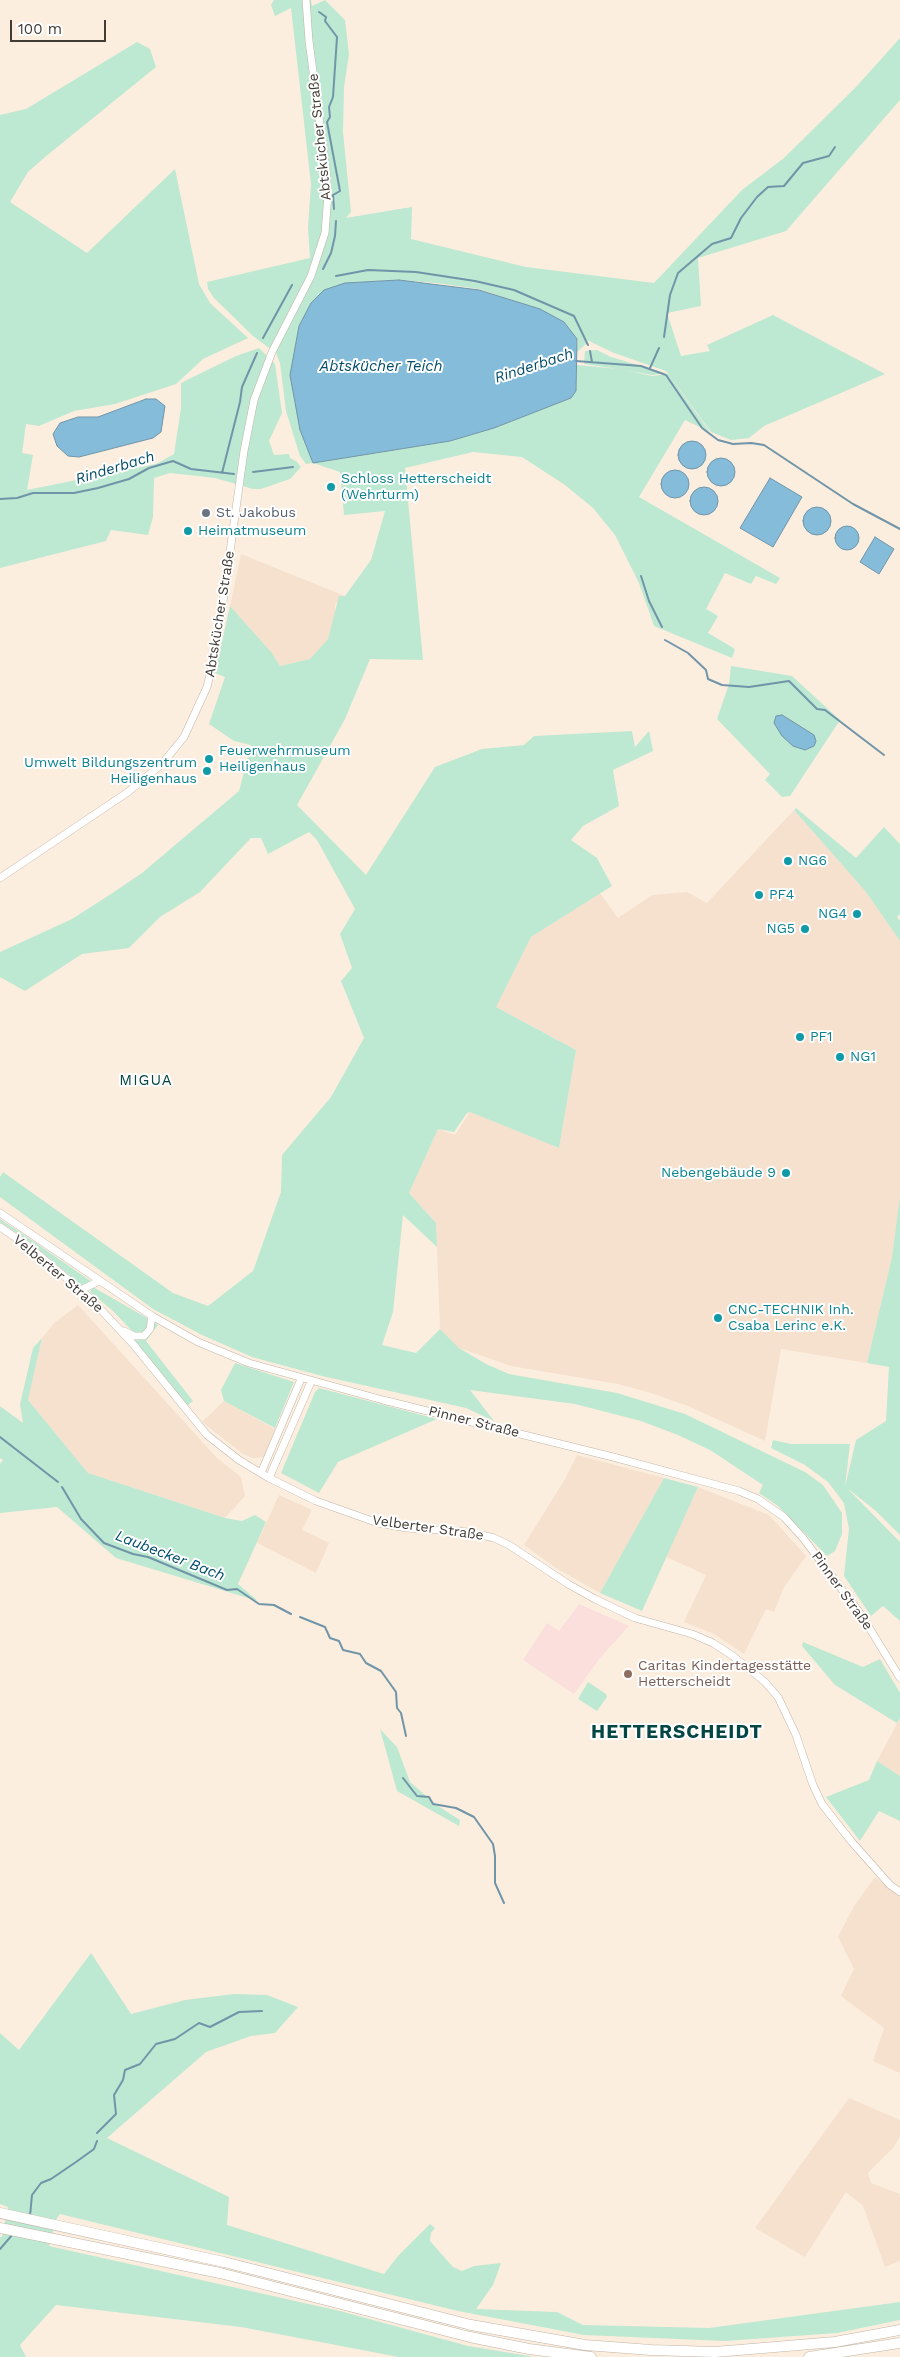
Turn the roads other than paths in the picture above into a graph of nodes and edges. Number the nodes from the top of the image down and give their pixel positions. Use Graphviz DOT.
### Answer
graph roads {
  1 [pos="306,0"];
  2 [pos="0,878"];
  3 [pos="0,1213"];
  4 [pos="0,1226"];
  5 [pos="99,1281"];
  6 [pos="81,1290"];
  7 [pos="152,1316"];
  8 [pos="120,1330"];
  9 [pos="301,1379"];
  10 [pos="311,1382"];
  11 [pos="261,1473"];
  12 [pos="269,1478"];
  13 [pos="900,1678"];
  14 [pos="900,1892"];
  15 [pos="0,2213"];
  16 [pos="0,2228"];
  17 [pos="900,2330"];
  18 [pos="900,2343"];
  19 [pos="591,2357"];
  20 [pos="808,2357"];
  1 -- 2 [label="street, Abtskücher Straße"];
  3 -- 5 [label="street, Pinner Straße"];
  4 -- 6 [label="street, Velberter Straße"];
  5 -- 6 [label="street"];
  5 -- 7 [label="street, Pinner Straße"];
  6 -- 8 [label="street, Velberter Straße"];
  7 -- 8 [label="street"];
  7 -- 9 [label="street, Pinner Straße"];
  8 -- 11 [label="street, Velberter Straße"];
  9 -- 10 [label="street, Pinner Straße"];
  9 -- 11 [label="street"];
  10 -- 12 [label="street"];
  10 -- 13 [label="street, Pinner Straße"];
  11 -- 12 [label="street, Velberter Straße"];
  12 -- 14 [label="street, Velberter Straße"];
  15 -- 17 [label="highway"];
  16 -- 19 [label="highway"];
  18 -- 20 [label="highway"];
}
